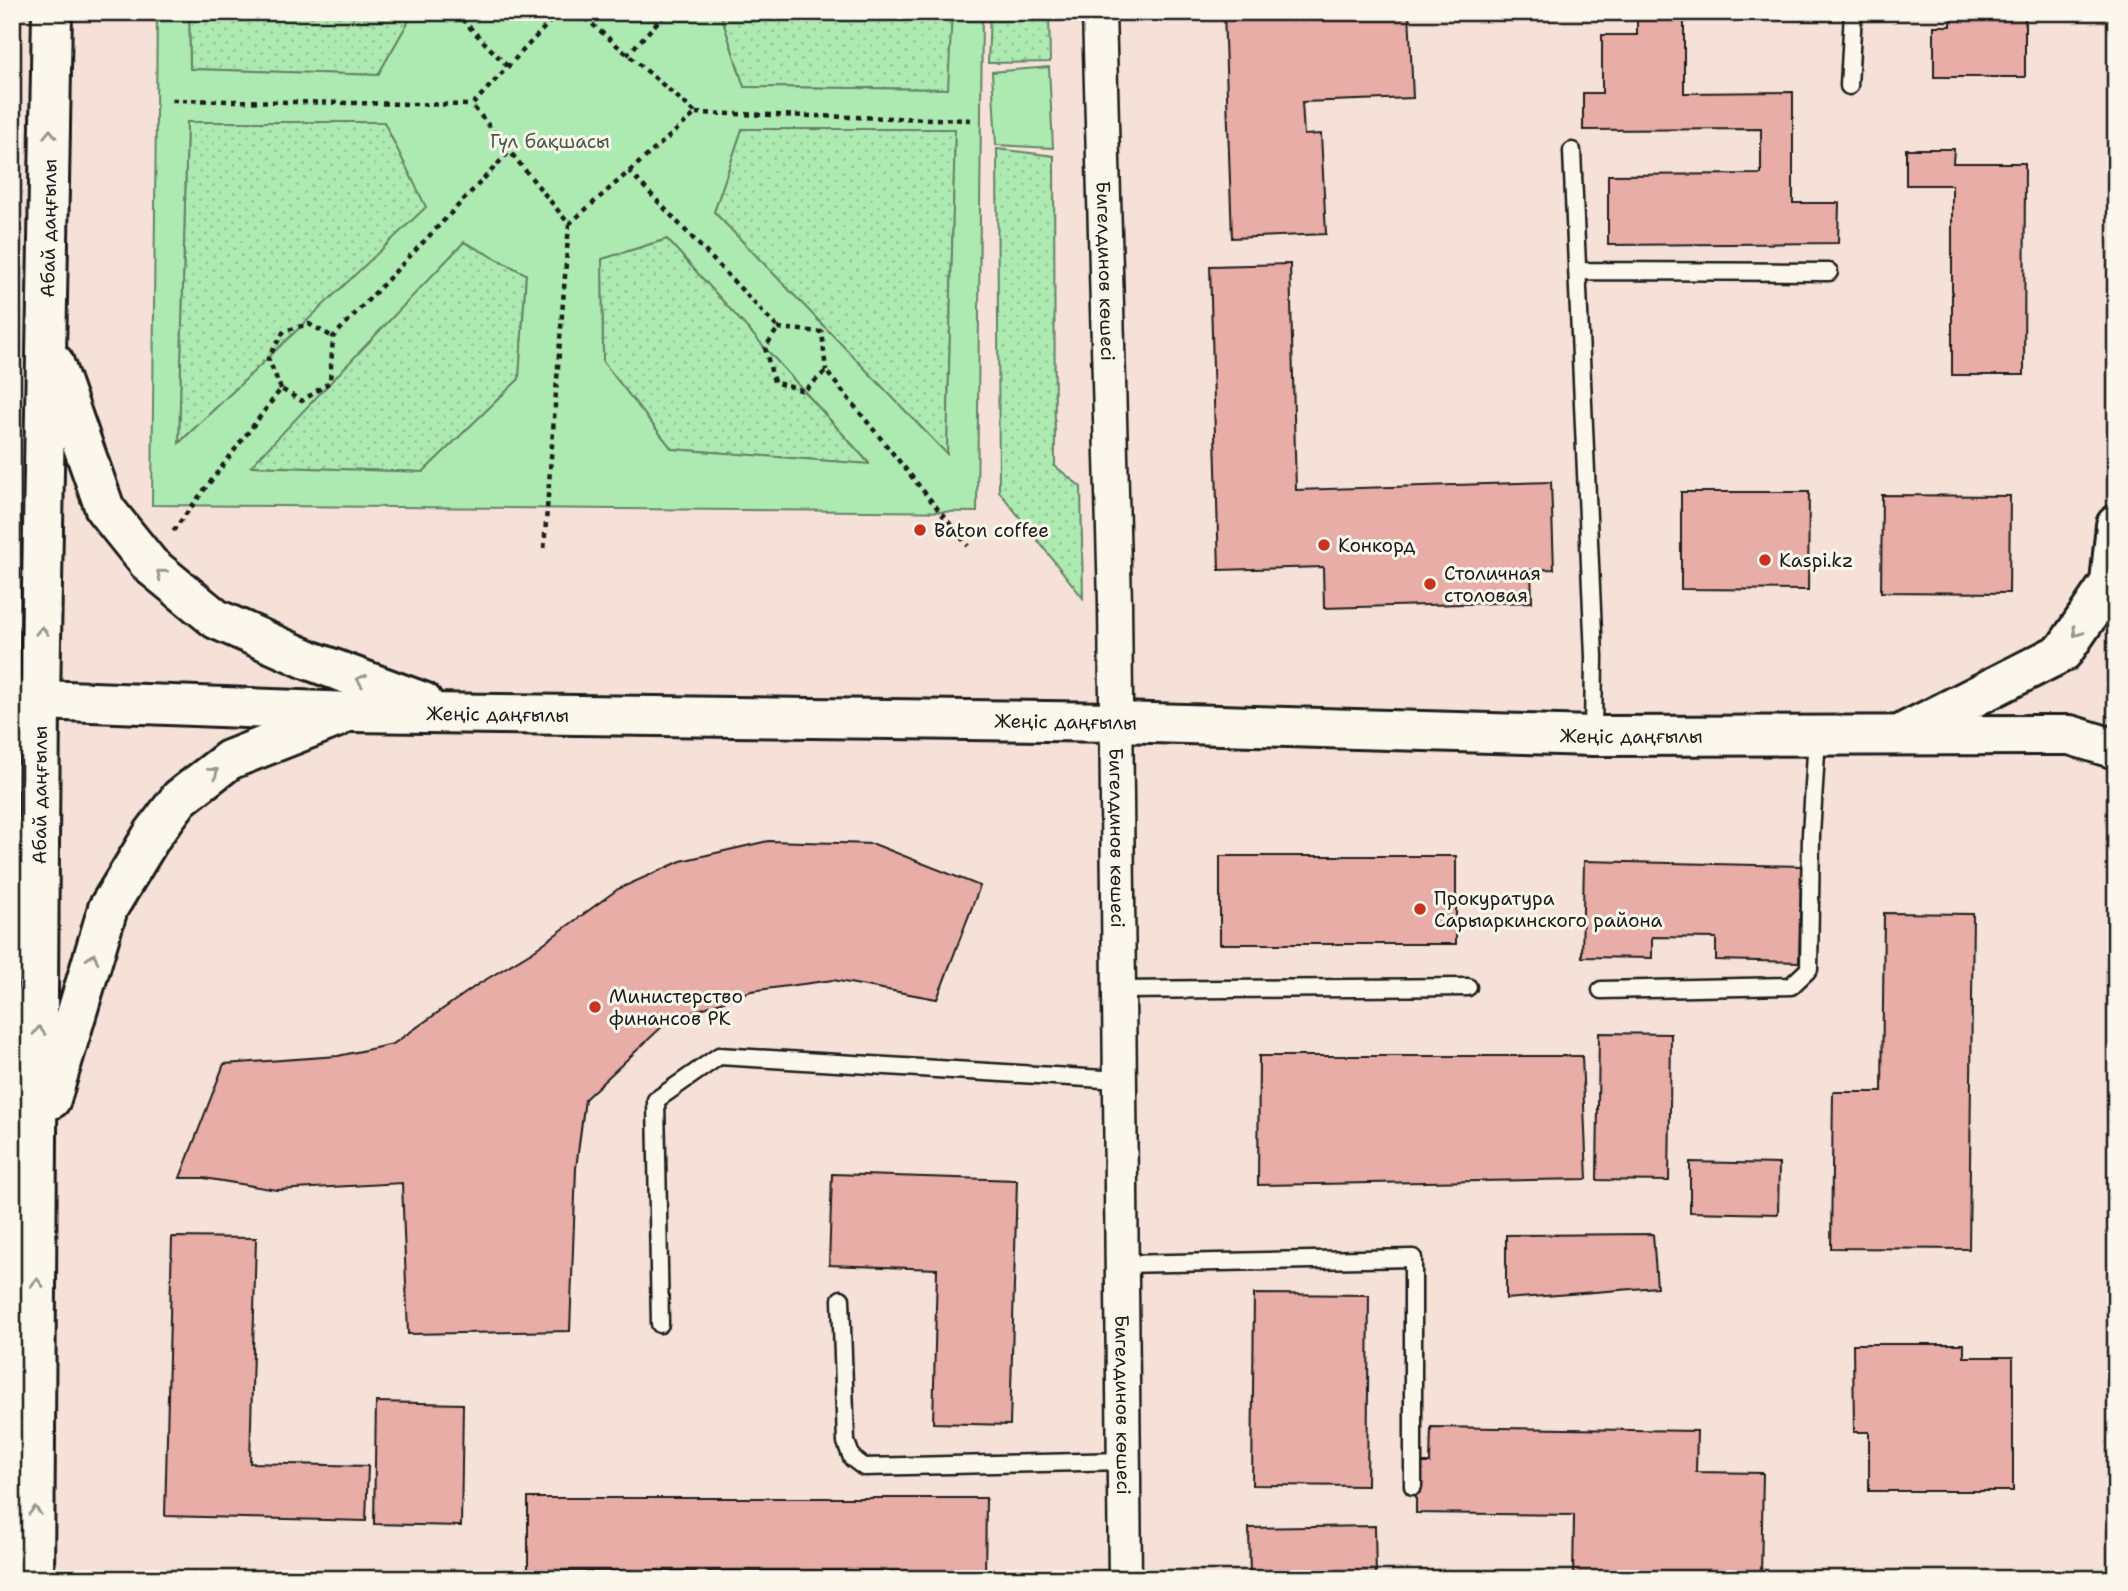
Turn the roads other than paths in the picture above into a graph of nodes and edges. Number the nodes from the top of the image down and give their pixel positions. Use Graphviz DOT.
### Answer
graph roads {
  1 [pos="52,12"];
  2 [pos="1098,12"];
  3 [pos="1853,12"];
  4 [pos="1849,86"];
  5 [pos="1572,151"];
  6 [pos="1577,271"];
  7 [pos="1829,272"];
  8 [pos="46,339"];
  9 [pos="2116,525"];
  10 [pos="26,700"];
  11 [pos="352,712"];
  12 [pos="448,712"];
  13 [pos="1117,722"];
  14 [pos="1900,735"];
  15 [pos="1593,736"];
  16 [pos="1817,736"];
  17 [pos="2116,749"];
  18 [pos="1468,987"];
  19 [pos="1120,990"];
  20 [pos="1601,990"];
  21 [pos="12,1049"];
  22 [pos="1120,1080"];
  23 [pos="39,1141"];
  24 [pos="1122,1264"];
  25 [pos="841,1299"];
  26 [pos="660,1324"];
  27 [pos="1124,1461"];
  28 [pos="1413,1486"];
  29 [pos="34,1579"];
  30 [pos="1125,1579"];
  8 -- 1 [label="main road, Абай даңғылы, one-way"];
  2 -- 13 [label="street, Бигелдинов көшесі"];
  3 -- 4 [label="lane"];
  5 -- 6 [label="lane"];
  6 -- 7 [label="lane"];
  6 -- 15 [label="lane"];
  10 -- 8 [label="main road, Абай даңғылы, one-way"];
  12 -- 8 [label="main road, one-way"];
  9 -- 14 [label="main road, one-way"];
  10 -- 11 [label="main road, Жеңіс даңғылы"];
  23 -- 10 [label="main road, Абай даңғылы, one-way"];
  11 -- 12 [label="main road, Жеңіс даңғылы"];
  23 -- 11 [label="main road, one-way"];
  12 -- 13 [label="main road, Жеңіс даңғылы"];
  13 -- 15 [label="main road, Жеңіс даңғылы"];
  13 -- 19 [label="street, Бигелдинов көшесі"];
  14 -- 16 [label="main road, Жеңіс даңғылы"];
  14 -- 17 [label="main road, Жеңіс даңғылы"];
  15 -- 16 [label="main road, Жеңіс даңғылы"];
  16 -- 20 [label="lane"];
  18 -- 19 [label="lane"];
  19 -- 22 [label="street, Бигелдинов көшесі"];
  21 -- 23 [label="main road"];
  22 -- 24 [label="street, Бигелдинов көшесі"];
  22 -- 26 [label="lane"];
  29 -- 23 [label="main road, Абай даңғылы, one-way"];
  24 -- 27 [label="street, Бигелдинов көшесі"];
  24 -- 28 [label="lane"];
  25 -- 27 [label="lane"];
  27 -- 30 [label="street, Бигелдинов көшесі"];
}
